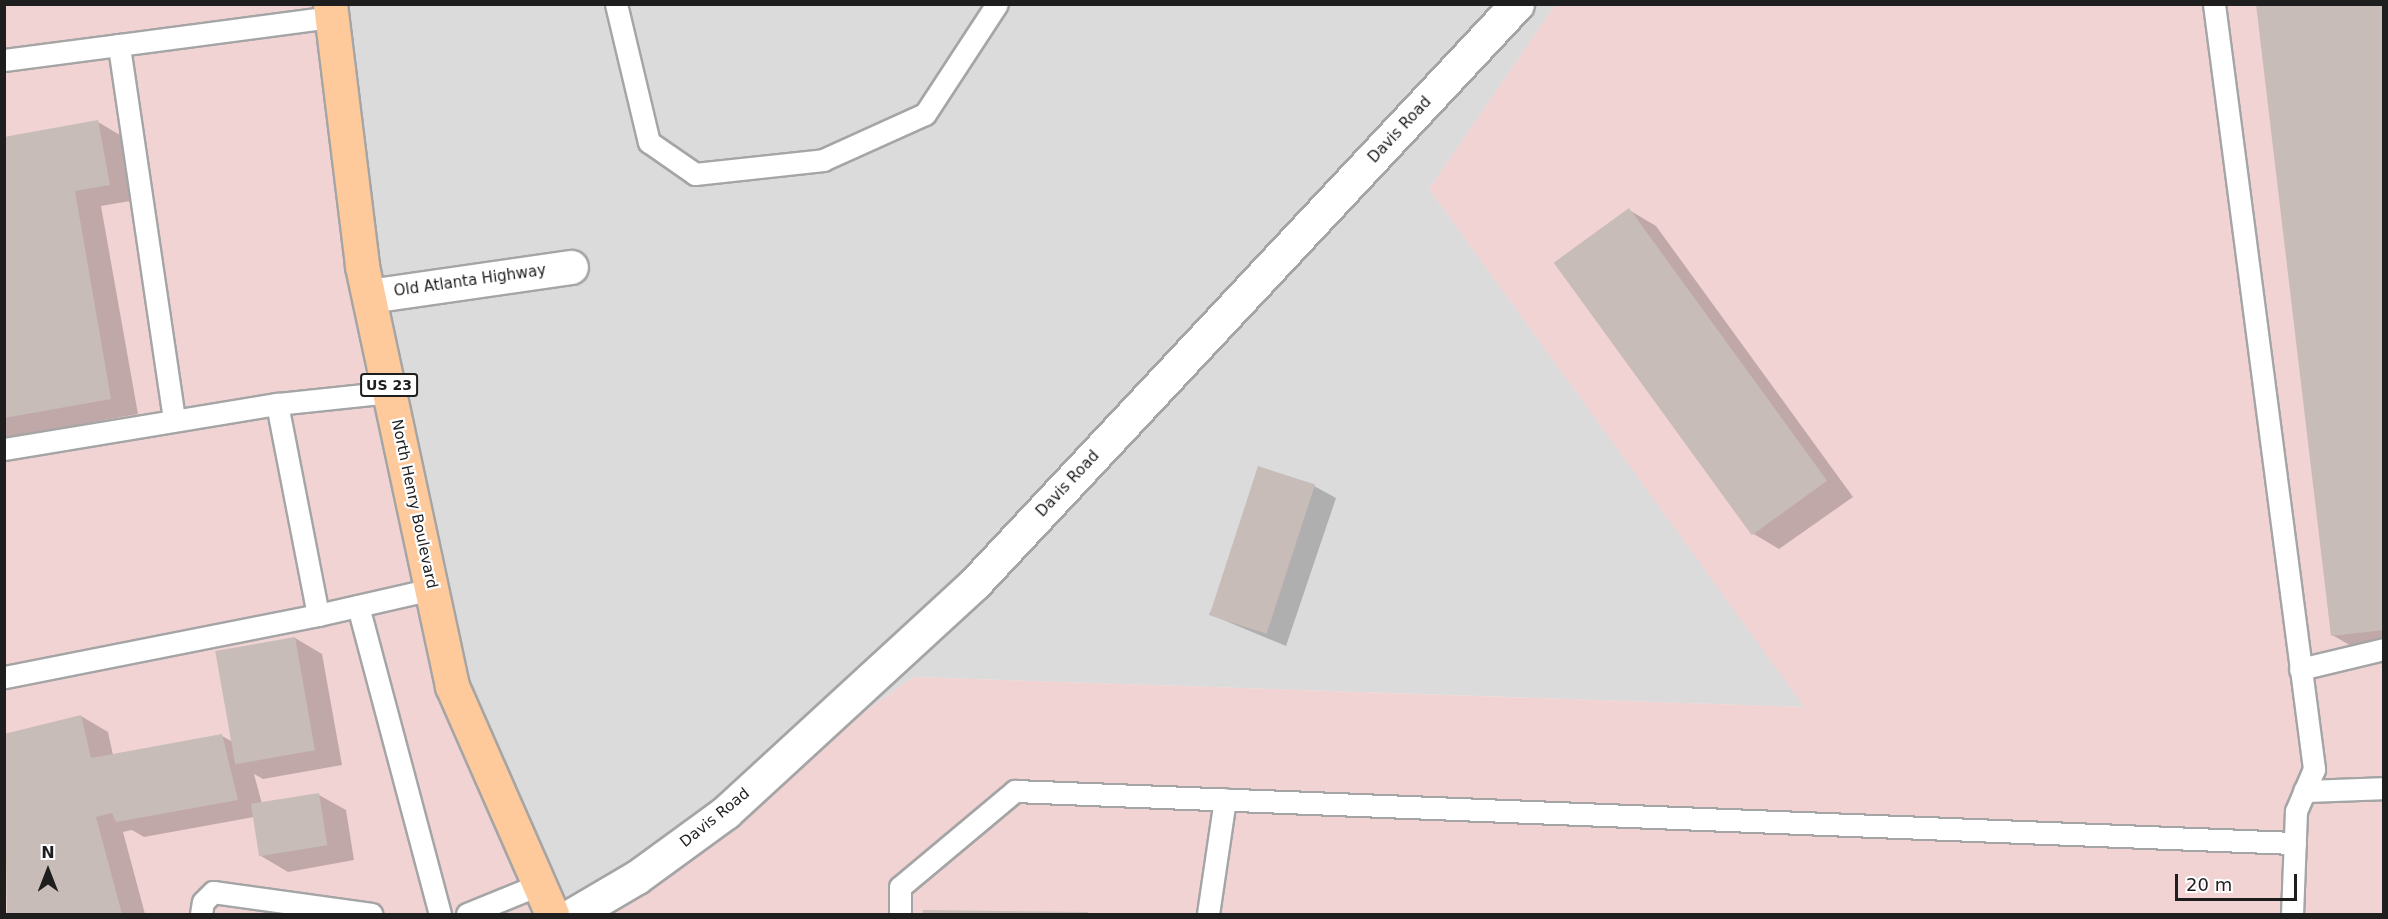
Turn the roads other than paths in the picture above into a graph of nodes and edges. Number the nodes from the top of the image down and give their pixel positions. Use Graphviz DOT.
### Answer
graph roads {
  1 [pos="616,4"];
  2 [pos="997,4"];
  3 [pos="1517,4"];
  4 [pos="2214,4"];
  5 [pos="331,11"];
  6 [pos="119,45"];
  7 [pos="4,60"];
  8 [pos="571,267"];
  9 [pos="369,296"];
  10 [pos="391,392"];
  11 [pos="277,404"];
  12 [pos="174,419"];
  13 [pos="4,448"];
  14 [pos="432,589"];
  15 [pos="358,606"];
  16 [pos="318,615"];
  17 [pos="2384,649"];
  18 [pos="2300,669"];
  19 [pos="4,677"];
  20 [pos="2384,788"];
  21 [pos="2304,790"];
  22 [pos="1225,799"];
  23 [pos="2295,843"];
  24 [pos="538,885"];
  25 [pos="201,915"];
  26 [pos="371,915"];
  27 [pos="440,915"];
  28 [pos="466,915"];
  29 [pos="552,915"];
  30 [pos="574,915"];
  31 [pos="900,915"];
  32 [pos="1208,915"];
  33 [pos="2292,915"];
  1 -- 2 [label="lane"];
  3 -- 30 [label="street, Davis Road"];
  4 -- 18 [label="lane"];
  5 -- 6 [label="lane"];
  5 -- 9 [label="main road, North Henry Boulevard / US 23"];
  6 -- 7 [label="lane"];
  6 -- 12 [label="lane"];
  8 -- 9 [label="street, Old Atlanta Highway"];
  9 -- 10 [label="main road, North Henry Boulevard / US 23"];
  10 -- 11 [label="lane"];
  10 -- 14 [label="main road, North Henry Boulevard / US 23"];
  11 -- 12 [label="lane"];
  11 -- 16 [label="lane"];
  12 -- 13 [label="lane"];
  14 -- 15 [label="lane"];
  14 -- 24 [label="main road, North Henry Boulevard / US 23"];
  15 -- 16 [label="lane"];
  15 -- 27 [label="lane"];
  16 -- 19 [label="lane"];
  17 -- 18 [label="lane"];
  18 -- 21 [label="lane"];
  20 -- 21 [label="lane"];
  21 -- 23 [label="lane"];
  22 -- 23 [label="lane"];
  22 -- 31 [label="lane"];
  22 -- 32 [label="lane"];
  23 -- 33 [label="lane"];
  24 -- 28 [label="lane"];
  24 -- 29 [label="main road, North Henry Boulevard / US 23"];
  25 -- 26 [label="lane"];
}
